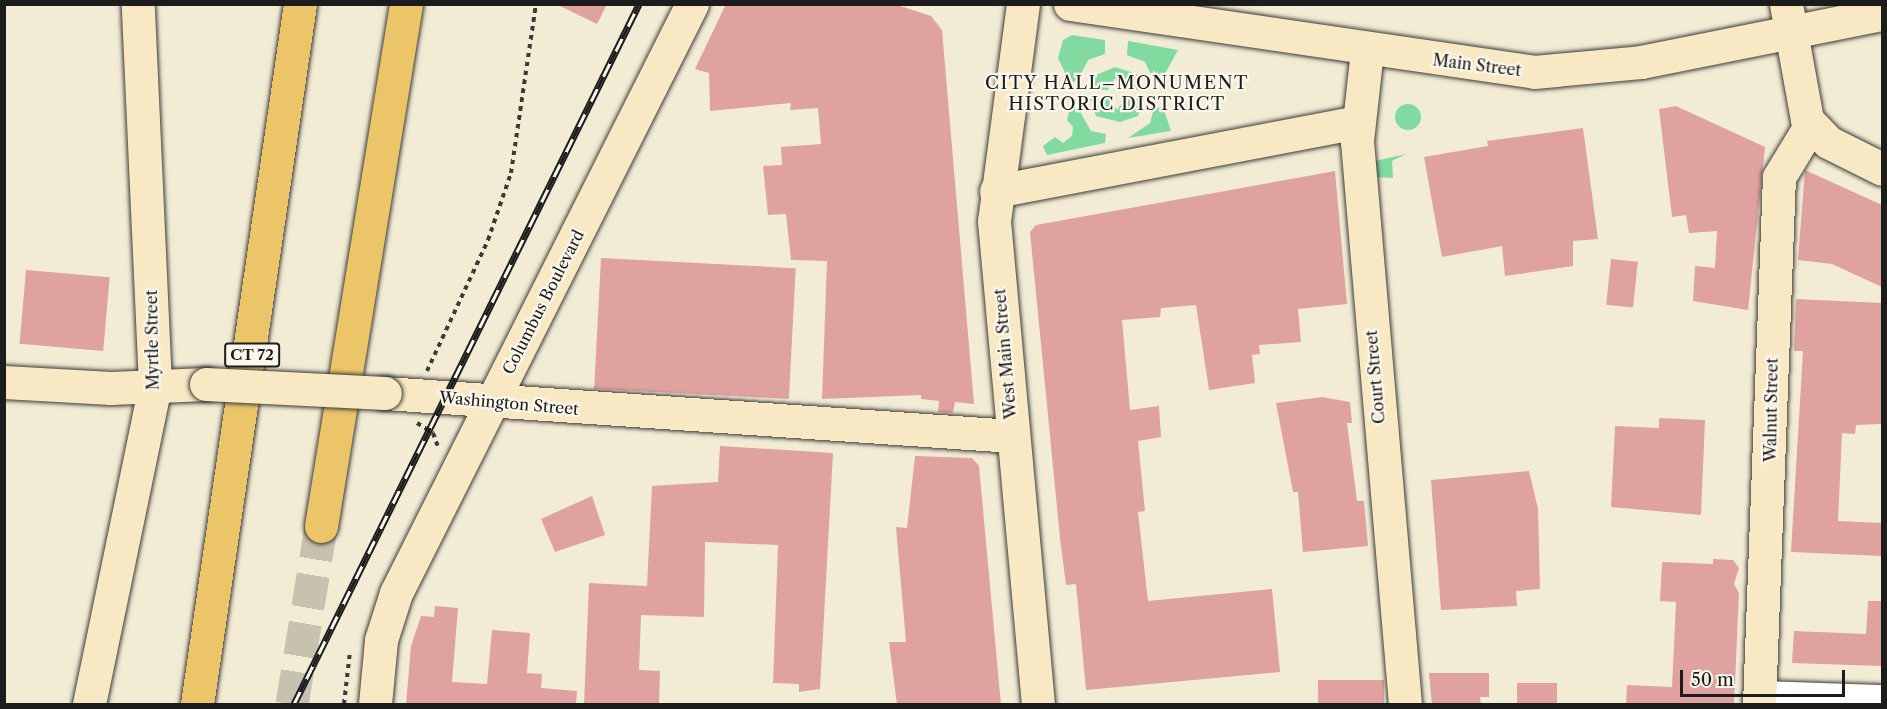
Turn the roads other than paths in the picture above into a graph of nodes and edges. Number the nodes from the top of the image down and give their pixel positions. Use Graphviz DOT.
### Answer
graph roads {
  1 [pos="138,4"];
  2 [pos="300,4"];
  3 [pos="692,4"];
  4 [pos="1023,4"];
  5 [pos="1070,4"];
  6 [pos="407,8"];
  7 [pos="1882,14"];
  8 [pos="1788,20"];
  9 [pos="1367,50"];
  10 [pos="1357,122"];
  11 [pos="1810,126"];
  12 [pos="1882,169"];
  13 [pos="996,190"];
  14 [pos="4,382"];
  15 [pos="155,385"];
  16 [pos="492,403"];
  17 [pos="1013,436"];
  18 [pos="321,526"];
  19 [pos="1882,697"];
  20 [pos="1759,699"];
  21 [pos="89,705"];
  22 [pos="197,705"];
  23 [pos="375,705"];
  24 [pos="1038,705"];
  25 [pos="1405,705"];
  1 -- 15 [label="street, Myrtle Street"];
  2 -- 22 [label="highway, CT 72"];
  3 -- 16 [label="street, Columbus Boulevard"];
  4 -- 13 [label="street, West Main Street"];
  5 -- 9 [label="street, Main Street"];
  6 -- 18 [label="highway"];
  7 -- 8 [label="street, Main Street"];
  8 -- 9 [label="street, Main Street"];
  8 -- 11 [label="street"];
  9 -- 10 [label="street, Court Street"];
  10 -- 13 [label="street"];
  10 -- 25 [label="street, Court Street"];
  11 -- 12 [label="street"];
  11 -- 20 [label="street, Walnut Street"];
  13 -- 17 [label="street, West Main Street"];
  14 -- 15 [label="street, Washington Street"];
  15 -- 16 [label="street, Washington Street, bridge"];
  15 -- 21 [label="street, Myrtle Street"];
  16 -- 17 [label="street, Washington Street"];
  16 -- 23 [label="street, Columbus Boulevard"];
  17 -- 24 [label="street, West Main Street"];
  19 -- 20 [label="street"];
}
